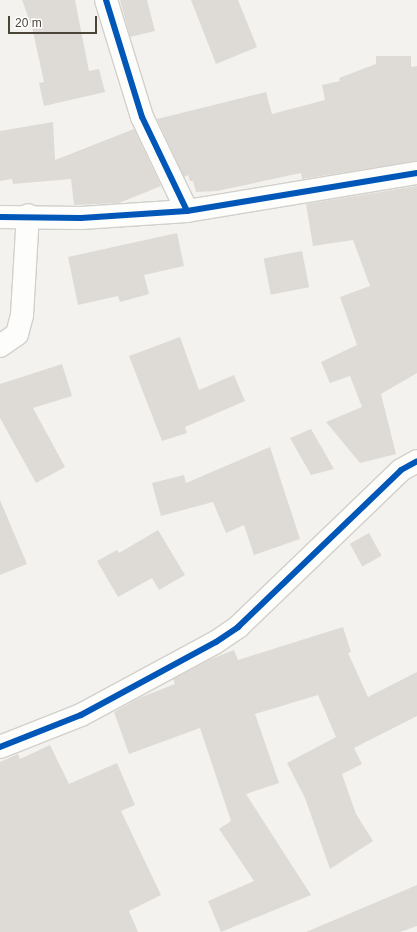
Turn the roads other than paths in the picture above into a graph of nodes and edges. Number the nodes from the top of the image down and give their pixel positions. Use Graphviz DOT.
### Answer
graph roads {
  1 [pos="106,0"];
  2 [pos="417,173"];
  3 [pos="187,211"];
  4 [pos="28,216"];
  5 [pos="0,217"];
  6 [pos="0,346"];
  7 [pos="417,461"];
  8 [pos="0,747"];
  1 -- 3 [label="street"];
  2 -- 3 [label="street"];
  3 -- 4 [label="street"];
  4 -- 5 [label="street"];
  4 -- 6 [label="street"];
  7 -- 8 [label="street"];
}
